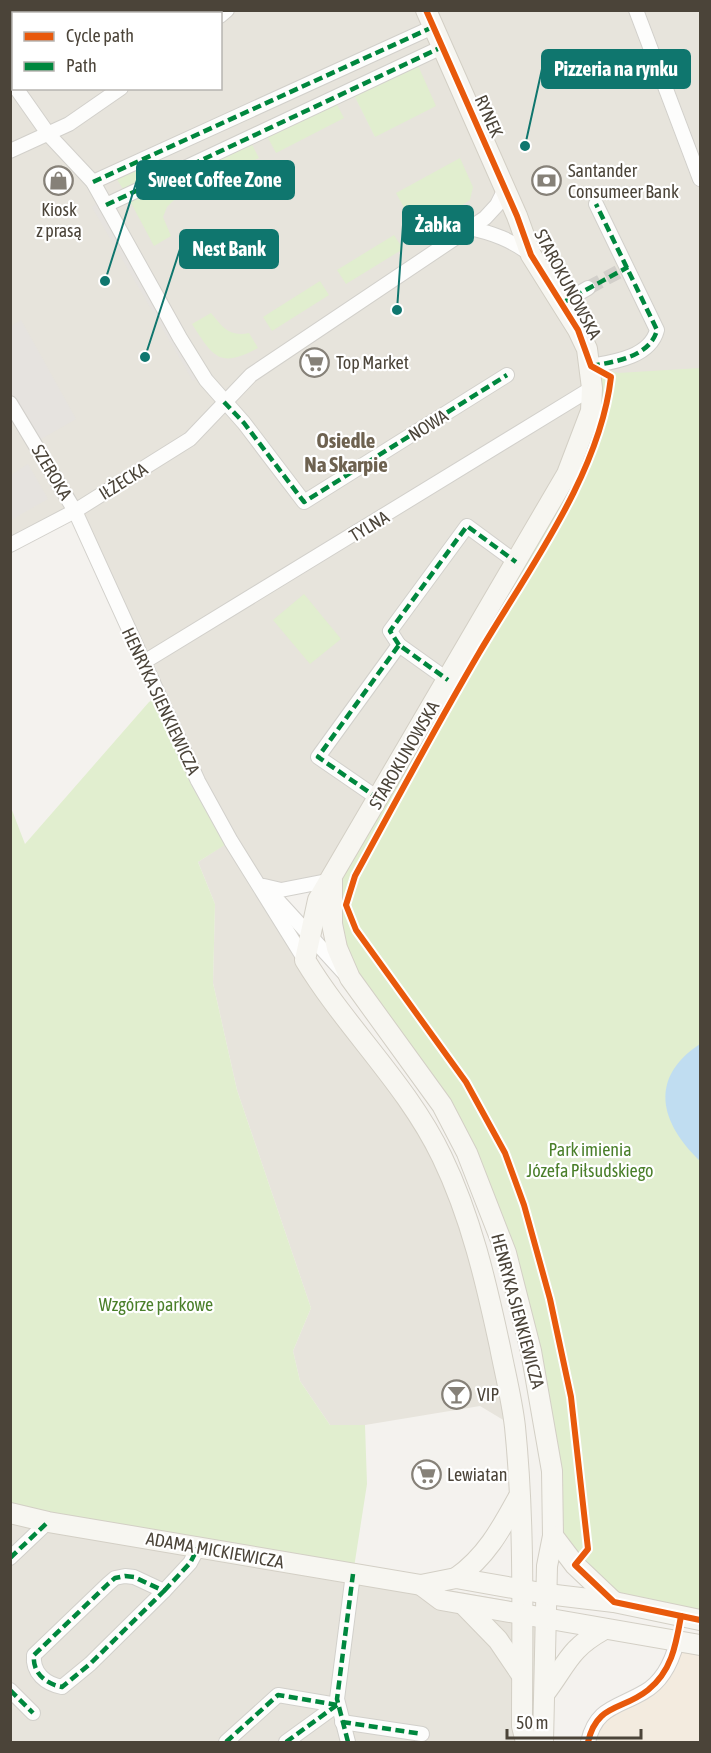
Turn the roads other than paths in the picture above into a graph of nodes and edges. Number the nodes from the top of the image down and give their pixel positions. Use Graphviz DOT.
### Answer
graph roads {
  1 [pos="636,10"];
  2 [pos="430,19"];
  3 [pos="442,47"];
  4 [pos="17,90"];
  5 [pos="119,90"];
  6 [pos="49,135"];
  7 [pos="10,151"];
  8 [pos="700,179"];
  9 [pos="93,182"];
  10 [pos="505,189"];
  11 [pos="596,204"];
  12 [pos="106,205"];
  13 [pos="517,216"];
  14 [pos="470,228"];
  15 [pos="531,255"];
  16 [pos="588,288"];
  17 [pos="562,303"];
  18 [pos="591,366"];
  19 [pos="507,375"];
  20 [pos="592,388"];
  21 [pos="224,402"];
  22 [pos="10,403"];
  23 [pos="75,511"];
  24 [pos="10,545"];
  25 [pos="516,562"];
  26 [pos="399,645"];
  27 [pos="144,662"];
  28 [pos="448,680"];
  29 [pos="379,799"];
  30 [pos="332,880"];
  31 [pos="260,885"];
  32 [pos="309,936"];
  33 [pos="305,960"];
  34 [pos="350,978"];
  35 [pos="518,1498"];
  36 [pos="10,1513"];
  37 [pos="48,1522"];
  38 [pos="553,1536"];
  39 [pos="199,1546"];
  40 [pos="11,1558"];
  41 [pos="353,1574"];
  42 [pos="456,1578"];
  43 [pos="421,1585"];
  44 [pos="520,1590"];
  45 [pos="164,1591"];
  46 [pos="547,1594"];
  47 [pos="614,1602"];
  48 [pos="464,1605"];
  49 [pos="521,1615"];
  50 [pos="681,1616"];
  51 [pos="546,1620"];
  52 [pos="700,1620"];
  53 [pos="603,1630"];
  54 [pos="677,1642"];
  55 [pos="700,1645"];
  56 [pos="522,1676"];
  57 [pos="10,1690"];
  58 [pos="545,1693"];
  59 [pos="337,1705"];
  60 [pos="33,1713"];
  61 [pos="342,1722"];
  62 [pos="422,1734"];
  63 [pos="226,1743"];
  64 [pos="286,1743"];
  65 [pos="348,1743"];
  66 [pos="526,1743"];
  67 [pos="543,1743"];
  68 [pos="588,1743"];
  1 -- 8 [label="street"];
  2 -- 3 [label="street, RYNEK"];
  2 -- 9 [label="street, RYNEK"];
  3 -- 10 [label="street, RYNEK"];
  3 -- 12 [label="street"];
  4 -- 6 [label="street"];
  5 -- 6 [label="street"];
  6 -- 7 [label="street"];
  6 -- 9 [label="street"];
  9 -- 12 [label="street"];
  10 -- 13 [label="street, RYNEK"];
  10 -- 14 [label="street"];
  11 -- 18 [label="street"];
  12 -- 21 [label="street"];
  13 -- 15 [label="street, STAROKUNOWSKA"];
  14 -- 15 [label="street"];
  14 -- 21 [label="street"];
  15 -- 17 [label="street, STAROKUNOWSKA"];
  16 -- 17 [label="street"];
  17 -- 18 [label="street, STAROKUNOWSKA"];
  18 -- 20 [label="street, STAROKUNOWSKA"];
  19 -- 21 [label="street, NOWA"];
  20 -- 25 [label="street, STAROKUNOWSKA"];
  20 -- 27 [label="street, TYLNA"];
  21 -- 23 [label="street, IŁŻECKA"];
  22 -- 23 [label="street, SZEROKA"];
  23 -- 24 [label="street, IŁŻECKA"];
  23 -- 27 [label="street, HENRYKA SIENKIEWICZA"];
  25 -- 26 [label="street"];
  25 -- 28 [label="street, STAROKUNOWSKA"];
  26 -- 28 [label="street"];
  26 -- 29 [label="street"];
  27 -- 31 [label="street, HENRYKA SIENKIEWICZA"];
  28 -- 29 [label="street, STAROKUNOWSKA"];
  29 -- 30 [label="street, STAROKUNOWSKA"];
  30 -- 31 [label="street"];
  30 -- 32 [label="street"];
  30 -- 34 [label="street"];
  31 -- 32 [label="street, HENRYKA SIENKIEWICZA"];
  31 -- 33 [label="street, HENRYKA SIENKIEWICZA"];
  32 -- 33 [label="street"];
  32 -- 34 [label="street, HENRYKA SIENKIEWICZA"];
  33 -- 35 [label="street, HENRYKA SIENKIEWICZA"];
  34 -- 38 [label="street, HENRYKA SIENKIEWICZA"];
  35 -- 42 [label="street"];
  35 -- 44 [label="street, HENRYKA SIENKIEWICZA"];
  36 -- 37 [label="street, ADAMA MICKIEWICZA"];
  37 -- 39 [label="street, ADAMA MICKIEWICZA"];
  37 -- 40 [label="street"];
  38 -- 46 [label="street, HENRYKA SIENKIEWICZA"];
  38 -- 47 [label="street"];
  39 -- 41 [label="street, ADAMA MICKIEWICZA"];
  39 -- 45 [label="street"];
  41 -- 43 [label="street, ADAMA MICKIEWICZA"];
  41 -- 59 [label="street"];
  42 -- 43 [label="street, ADAMA MICKIEWICZA"];
  42 -- 44 [label="street, ADAMA MICKIEWICZA"];
  43 -- 48 [label="street, ADAMA MICKIEWICZA"];
  44 -- 46 [label="street, ADAMA MICKIEWICZA"];
  44 -- 49 [label="street, HENRYKA SIENKIEWICZA"];
  45 -- 45 [label="street"];
  46 -- 47 [label="street, ADAMA MICKIEWICZA"];
  46 -- 51 [label="street, HENRYKA SIENKIEWICZA"];
  47 -- 50 [label="street, ADAMA MICKIEWICZA"];
  48 -- 49 [label="street, ADAMA MICKIEWICZA"];
  48 -- 56 [label="street"];
  49 -- 51 [label="street, ADAMA MICKIEWICZA"];
  49 -- 56 [label="street, HENRYKA SIENKIEWICZA"];
  50 -- 52 [label="street, ADAMA MICKIEWICZA"];
  50 -- 54 [label="street"];
  51 -- 53 [label="street, ADAMA MICKIEWICZA"];
  51 -- 58 [label="street, HENRYKA SIENKIEWICZA"];
  53 -- 54 [label="street, ADAMA MICKIEWICZA"];
  53 -- 58 [label="street"];
  54 -- 55 [label="street, ADAMA MICKIEWICZA"];
  54 -- 68 [label="street"];
  56 -- 66 [label="street, HENRYKA SIENKIEWICZA"];
  57 -- 60 [label="street"];
  58 -- 67 [label="street, HENRYKA SIENKIEWICZA"];
  59 -- 61 [label="street"];
  59 -- 63 [label="street"];
  59 -- 64 [label="street"];
  61 -- 62 [label="street"];
  61 -- 65 [label="street"];
}
